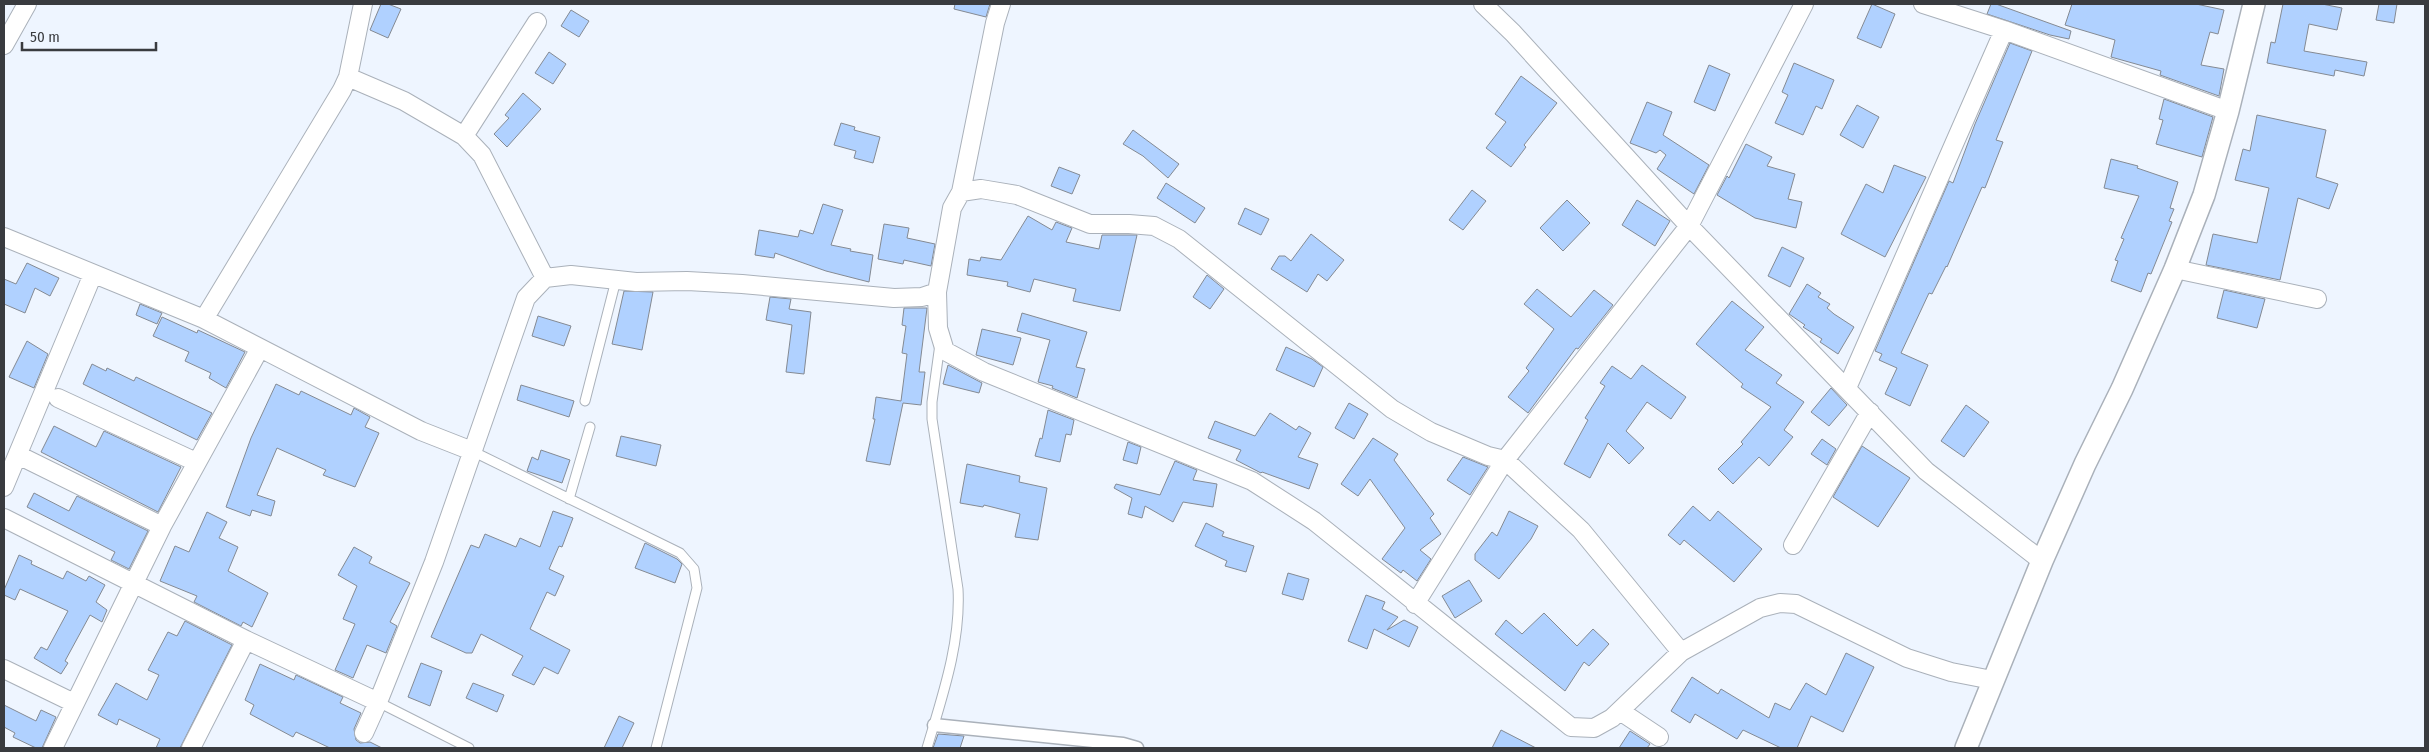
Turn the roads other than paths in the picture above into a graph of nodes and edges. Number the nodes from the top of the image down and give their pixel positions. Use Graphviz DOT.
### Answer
graph roads {
  1 [pos="27,4"];
  2 [pos="363,4"];
  3 [pos="1001,4"];
  4 [pos="1484,4"];
  5 [pos="1804,4"];
  6 [pos="1923,4"];
  7 [pos="2254,4"];
  8 [pos="537,22"];
  9 [pos="2004,30"];
  10 [pos="4,45"];
  11 [pos="348,76"];
  12 [pos="2228,111"];
  13 [pos="464,136"];
  14 [pos="962,192"];
  15 [pos="1689,226"];
  16 [pos="4,238"];
  17 [pos="2175,269"];
  18 [pos="93,274"];
  19 [pos="545,278"];
  20 [pos="616,280"];
  21 [pos="937,292"];
  22 [pos="2317,299"];
  23 [pos="204,319"];
  24 [pos="941,339"];
  25 [pos="260,348"];
  26 [pos="1847,388"];
  27 [pos="58,398"];
  28 [pos="585,400"];
  29 [pos="1870,412"];
  30 [pos="590,426"];
  31 [pos="472,451"];
  32 [pos="18,455"];
  33 [pos="1505,460"];
  34 [pos="196,462"];
  35 [pos="4,487"];
  36 [pos="569,499"];
  37 [pos="4,518"];
  38 [pos="162,526"];
  39 [pos="1793,545"];
  40 [pos="2042,562"];
  41 [pos="133,584"];
  42 [pos="1415,604"];
  43 [pos="246,640"];
  44 [pos="1682,652"];
  45 [pos="4,669"];
  46 [pos="1992,680"];
  47 [pos="378,702"];
  48 [pos="74,703"];
  49 [pos="1620,711"];
  50 [pos="934,725"];
  51 [pos="364,733"];
  52 [pos="1659,737"];
  53 [pos="52,748"];
  54 [pos="192,748"];
  55 [pos="469,748"];
  56 [pos="656,748"];
  57 [pos="928,748"];
  58 [pos="1137,748"];
  59 [pos="1966,748"];
  1 -- 10 [label="street"];
  2 -- 11 [label="street"];
  3 -- 14 [label="street"];
  4 -- 15 [label="street"];
  5 -- 15 [label="street"];
  6 -- 9 [label="street"];
  7 -- 12 [label="street"];
  8 -- 13 [label="street"];
  9 -- 12 [label="street"];
  9 -- 26 [label="street"];
  11 -- 13 [label="street"];
  11 -- 23 [label="street"];
  12 -- 17 [label="street"];
  13 -- 19 [label="street"];
  14 -- 21 [label="street"];
  14 -- 33 [label="street"];
  15 -- 26 [label="street"];
  15 -- 33 [label="street"];
  16 -- 18 [label="street"];
  17 -- 22 [label="street"];
  17 -- 40 [label="street"];
  18 -- 23 [label="street"];
  18 -- 32 [label="street"];
  19 -- 20 [label="street"];
  19 -- 31 [label="street"];
  20 -- 21 [label="street"];
  20 -- 28 [label="lane"];
  21 -- 24 [label="street"];
  23 -- 25 [label="street"];
  24 -- 42 [label="street"];
  24 -- 50 [label="lane"];
  25 -- 31 [label="street"];
  25 -- 34 [label="street"];
  26 -- 29 [label="street"];
  27 -- 34 [label="street"];
  29 -- 39 [label="street"];
  29 -- 40 [label="street"];
  30 -- 36 [label="lane"];
  31 -- 36 [label="lane"];
  31 -- 47 [label="street"];
  32 -- 35 [label="street"];
  32 -- 38 [label="street"];
  33 -- 42 [label="street"];
  33 -- 44 [label="street"];
  34 -- 38 [label="street"];
  36 -- 56 [label="lane"];
  37 -- 41 [label="street"];
  38 -- 41 [label="street"];
  40 -- 46 [label="street"];
  41 -- 43 [label="street"];
  41 -- 48 [label="street"];
  42 -- 49 [label="street"];
  43 -- 47 [label="street"];
  43 -- 54 [label="street"];
  44 -- 46 [label="street"];
  44 -- 49 [label="street"];
  45 -- 48 [label="street"];
  46 -- 59 [label="street"];
  47 -- 51 [label="street"];
  47 -- 55 [label="lane"];
  48 -- 53 [label="street"];
  49 -- 52 [label="street"];
  50 -- 57 [label="lane"];
  50 -- 58 [label="street"];
}
